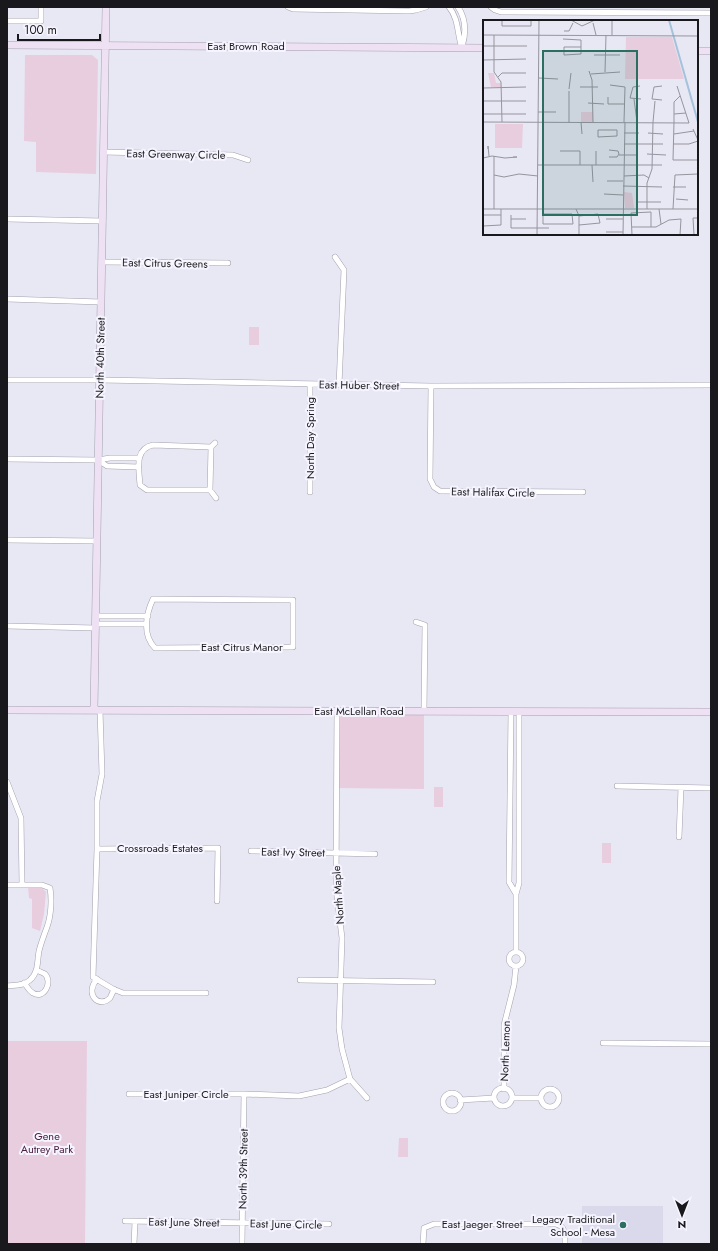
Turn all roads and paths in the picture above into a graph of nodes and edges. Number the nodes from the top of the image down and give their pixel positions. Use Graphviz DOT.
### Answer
graph roads {
  1 [pos="41,7"];
  2 [pos="106,7"];
  3 [pos="288,7"];
  4 [pos="426,7"];
  5 [pos="449,7"];
  6 [pos="458,7"];
  7 [pos="491,7"];
  8 [pos="453,12"];
  9 [pos="711,13"];
  10 [pos="7,21"];
  11 [pos="7,45"];
  12 [pos="106,45"];
  13 [pos="462,48"];
  14 [pos="483,48"];
  15 [pos="698,51"];
  16 [pos="711,51"];
  17 [pos="103,152"];
  18 [pos="248,160"];
  19 [pos="7,219"];
  20 [pos="103,221"];
  21 [pos="335,257"];
  22 [pos="102,262"];
  23 [pos="228,264"];
  24 [pos="7,300"];
  25 [pos="101,302"];
  26 [pos="7,380"];
  27 [pos="100,380"];
  28 [pos="310,384"];
  29 [pos="339,385"];
  30 [pos="711,385"];
  31 [pos="432,386"];
  32 [pos="215,443"];
  33 [pos="211,447"];
  34 [pos="126,458"];
  35 [pos="139,458"];
  36 [pos="7,460"];
  37 [pos="98,460"];
  38 [pos="125,467"];
  39 [pos="139,467"];
  40 [pos="210,490"];
  41 [pos="310,492"];
  42 [pos="583,492"];
  43 [pos="216,498"];
  44 [pos="7,540"];
  45 [pos="97,541"];
  46 [pos="96,616"];
  47 [pos="148,616"];
  48 [pos="416,622"];
  49 [pos="146,624"];
  50 [pos="7,626"];
  51 [pos="96,626"];
  52 [pos="7,710"];
  53 [pos="97,710"];
  54 [pos="337,711"];
  55 [pos="424,711"];
  56 [pos="511,712"];
  57 [pos="519,712"];
  58 [pos="711,712"];
  59 [pos="512,731"];
  60 [pos="519,731"];
  61 [pos="511,744"];
  62 [pos="519,744"];
  63 [pos="510,768"];
  64 [pos="519,769"];
  65 [pos="7,782"];
  66 [pos="617,786"];
  67 [pos="680,788"];
  68 [pos="711,788"];
  69 [pos="679,837"];
  70 [pos="97,849"];
  71 [pos="251,851"];
  72 [pos="509,851"];
  73 [pos="336,852"];
  74 [pos="518,852"];
  75 [pos="375,854"];
  76 [pos="22,884"];
  77 [pos="7,885"];
  78 [pos="516,894"];
  79 [pos="217,901"];
  80 [pos="516,952"];
  81 [pos="516,966"];
  82 [pos="36,970"];
  83 [pos="97,979"];
  84 [pos="300,980"];
  85 [pos="340,981"];
  86 [pos="433,982"];
  87 [pos="24,983"];
  88 [pos="7,986"];
  89 [pos="114,989"];
  90 [pos="206,993"];
  91 [pos="603,1043"];
  92 [pos="711,1044"];
  93 [pos="350,1078"];
  94 [pos="504,1088"];
  95 [pos="129,1094"];
  96 [pos="244,1094"];
  97 [pos="367,1098"];
  98 [pos="494,1098"];
  99 [pos="512,1098"];
  100 [pos="541,1098"];
  101 [pos="460,1100"];
  102 [pos="125,1221"];
  103 [pos="135,1222"];
  104 [pos="243,1223"];
  105 [pos="329,1224"];
  106 [pos="134,1244"];
  107 [pos="242,1244"];
  108 [pos="424,1244"];
  109 [pos="565,1244"];
  1 -- 10 [label="street"];
  2 -- 12 [label="street, North 40th Street"];
  3 -- 4 [label="street"];
  5 -- 8 [label="street"];
  6 -- 8 [label="street"];
  6 -- 13 [label="street"];
  7 -- 9 [label="street"];
  8 -- 13 [label="street"];
  11 -- 12 [label="street, East Brown Road"];
  12 -- 13 [label="street, East Brown Road"];
  12 -- 17 [label="street, North 40th Street"];
  13 -- 14 [label="street, East Brown Road"];
  15 -- 16 [label="street"];
  17 -- 18 [label="street, East Greenway Circle"];
  17 -- 20 [label="street, North 40th Street"];
  19 -- 20 [label="street"];
  20 -- 22 [label="street, North 40th Street"];
  21 -- 29 [label="street"];
  22 -- 23 [label="street, East Citrus Greens"];
  22 -- 25 [label="street, North 40th Street"];
  24 -- 25 [label="street"];
  25 -- 27 [label="street, North 40th Street"];
  26 -- 27 [label="street, East Huber Street"];
  27 -- 28 [label="street, East Huber Street"];
  27 -- 37 [label="street, North 40th Street"];
  28 -- 29 [label="street, East Huber Street"];
  28 -- 41 [label="street, North Day Spring"];
  29 -- 31 [label="street, East Huber Street"];
  30 -- 31 [label="street, East Huber Street"];
  31 -- 42 [label="street, East Halifax Circle"];
  32 -- 33 [label="street"];
  33 -- 35 [label="street"];
  33 -- 40 [label="street"];
  34 -- 35 [label="street"];
  34 -- 37 [label="street"];
  34 -- 38 [label="street"];
  35 -- 39 [label="street"];
  36 -- 37 [label="street"];
  37 -- 38 [label="street"];
  37 -- 45 [label="street, North 40th Street"];
  38 -- 39 [label="street"];
  39 -- 40 [label="street"];
  40 -- 43 [label="street"];
  44 -- 45 [label="street"];
  45 -- 46 [label="street, North 40th Street"];
  46 -- 47 [label="street"];
  46 -- 51 [label="street, North 40th Street"];
  47 -- 49 [label="street, East Citrus Manor"];
  47 -- 49 [label="street, East Citrus Manor"];
  48 -- 55 [label="street"];
  49 -- 51 [label="street"];
  50 -- 51 [label="street"];
  51 -- 53 [label="street, North 40th Street"];
  52 -- 53 [label="street, East McLellan Road"];
  53 -- 54 [label="street, East McLellan Road"];
  53 -- 70 [label="street"];
  54 -- 55 [label="street, East McLellan Road"];
  54 -- 73 [label="street, North Maple"];
  55 -- 56 [label="street, East McLellan Road"];
  56 -- 57 [label="street, East McLellan Road"];
  56 -- 59 [label="street"];
  57 -- 58 [label="street, East McLellan Road"];
  57 -- 60 [label="street"];
  59 -- 60 [label="street"];
  59 -- 61 [label="street"];
  60 -- 62 [label="street"];
  61 -- 62 [label="street"];
  61 -- 63 [label="street"];
  62 -- 64 [label="street"];
  63 -- 64 [label="street"];
  63 -- 72 [label="street"];
  64 -- 74 [label="street"];
  65 -- 76 [label="street"];
  66 -- 67 [label="street"];
  67 -- 68 [label="street"];
  67 -- 69 [label="street"];
  70 -- 79 [label="street, Crossroads Estates"];
  70 -- 83 [label="street"];
  71 -- 73 [label="street, East Ivy Street"];
  72 -- 74 [label="street"];
  72 -- 78 [label="street"];
  73 -- 75 [label="street, East Ivy Street"];
  73 -- 85 [label="street, North Maple"];
  74 -- 78 [label="street"];
  76 -- 77 [label="street"];
  76 -- 82 [label="street"];
  78 -- 80 [label="street"];
  80 -- 81 [label="street"];
  80 -- 81 [label="street"];
  81 -- 94 [label="street, North Lemon"];
  82 -- 87 [label="street"];
  82 -- 87 [label="street"];
  83 -- 89 [label="street"];
  83 -- 89 [label="street"];
  84 -- 85 [label="street"];
  85 -- 86 [label="street"];
  85 -- 93 [label="street, North Maple"];
  87 -- 88 [label="street"];
  89 -- 90 [label="street"];
  91 -- 92 [label="street"];
  93 -- 96 [label="street, East Juniper Circle"];
  93 -- 97 [label="street"];
  94 -- 98 [label="street"];
  94 -- 99 [label="street"];
  95 -- 96 [label="street, East Juniper Circle"];
  96 -- 104 [label="street, North 39th Street"];
  98 -- 99 [label="street"];
  98 -- 101 [label="street"];
  99 -- 100 [label="street"];
  102 -- 103 [label="street, East June Street"];
  103 -- 104 [label="street, East June Street"];
  103 -- 106 [label="street"];
  104 -- 105 [label="street, East June Circle"];
  104 -- 107 [label="street, North 39th Street"];
  108 -- 109 [label="street, East Jaeger Street"];
}
